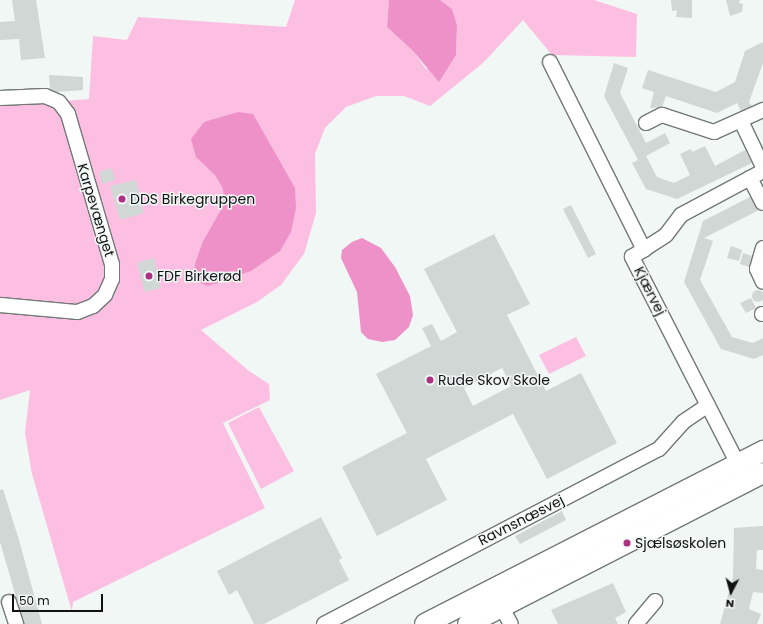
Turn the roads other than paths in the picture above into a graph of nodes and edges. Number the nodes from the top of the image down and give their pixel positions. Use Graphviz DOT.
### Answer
graph roads {
  1 [pos="550,62"];
  2 [pos="0,98"];
  3 [pos="763,110"];
  4 [pos="741,121"];
  5 [pos="646,122"];
  6 [pos="763,167"];
  7 [pos="763,171"];
  8 [pos="750,178"];
  9 [pos="763,203"];
  10 [pos="763,248"];
  11 [pos="644,250"];
  12 [pos="763,282"];
  13 [pos="0,305"];
  14 [pos="708,405"];
  15 [pos="763,451"];
  16 [pos="738,464"];
  17 [pos="755,477"];
  18 [pos="492,590"];
  19 [pos="656,601"];
  20 [pos="10,602"];
  21 [pos="507,616"];
  22 [pos="16,624"];
  23 [pos="324,624"];
  24 [pos="425,624"];
  25 [pos="468,624"];
  26 [pos="636,624"];
  1 -- 11 [label="street, Kjærvej"];
  2 -- 13 [label="street, Karpevænget"];
  3 -- 4 [label="street"];
  4 -- 5 [label="street"];
  4 -- 6 [label="street"];
  7 -- 8 [label="street"];
  8 -- 9 [label="street"];
  8 -- 11 [label="street"];
  10 -- 12 [label="street"];
  11 -- 14 [label="street, Kjærvej"];
  14 -- 16 [label="street, Kjærvej"];
  14 -- 23 [label="street, Ravnsnæsvej"];
  15 -- 16 [label="main road"];
  16 -- 17 [label="street, Kjærvej"];
  16 -- 18 [label="main road"];
  17 -- 21 [label="main road"];
  18 -- 21 [label="street"];
  18 -- 24 [label="main road"];
  19 -- 26 [label="street"];
  20 -- 22 [label="street"];
  21 -- 25 [label="main road"];
}
